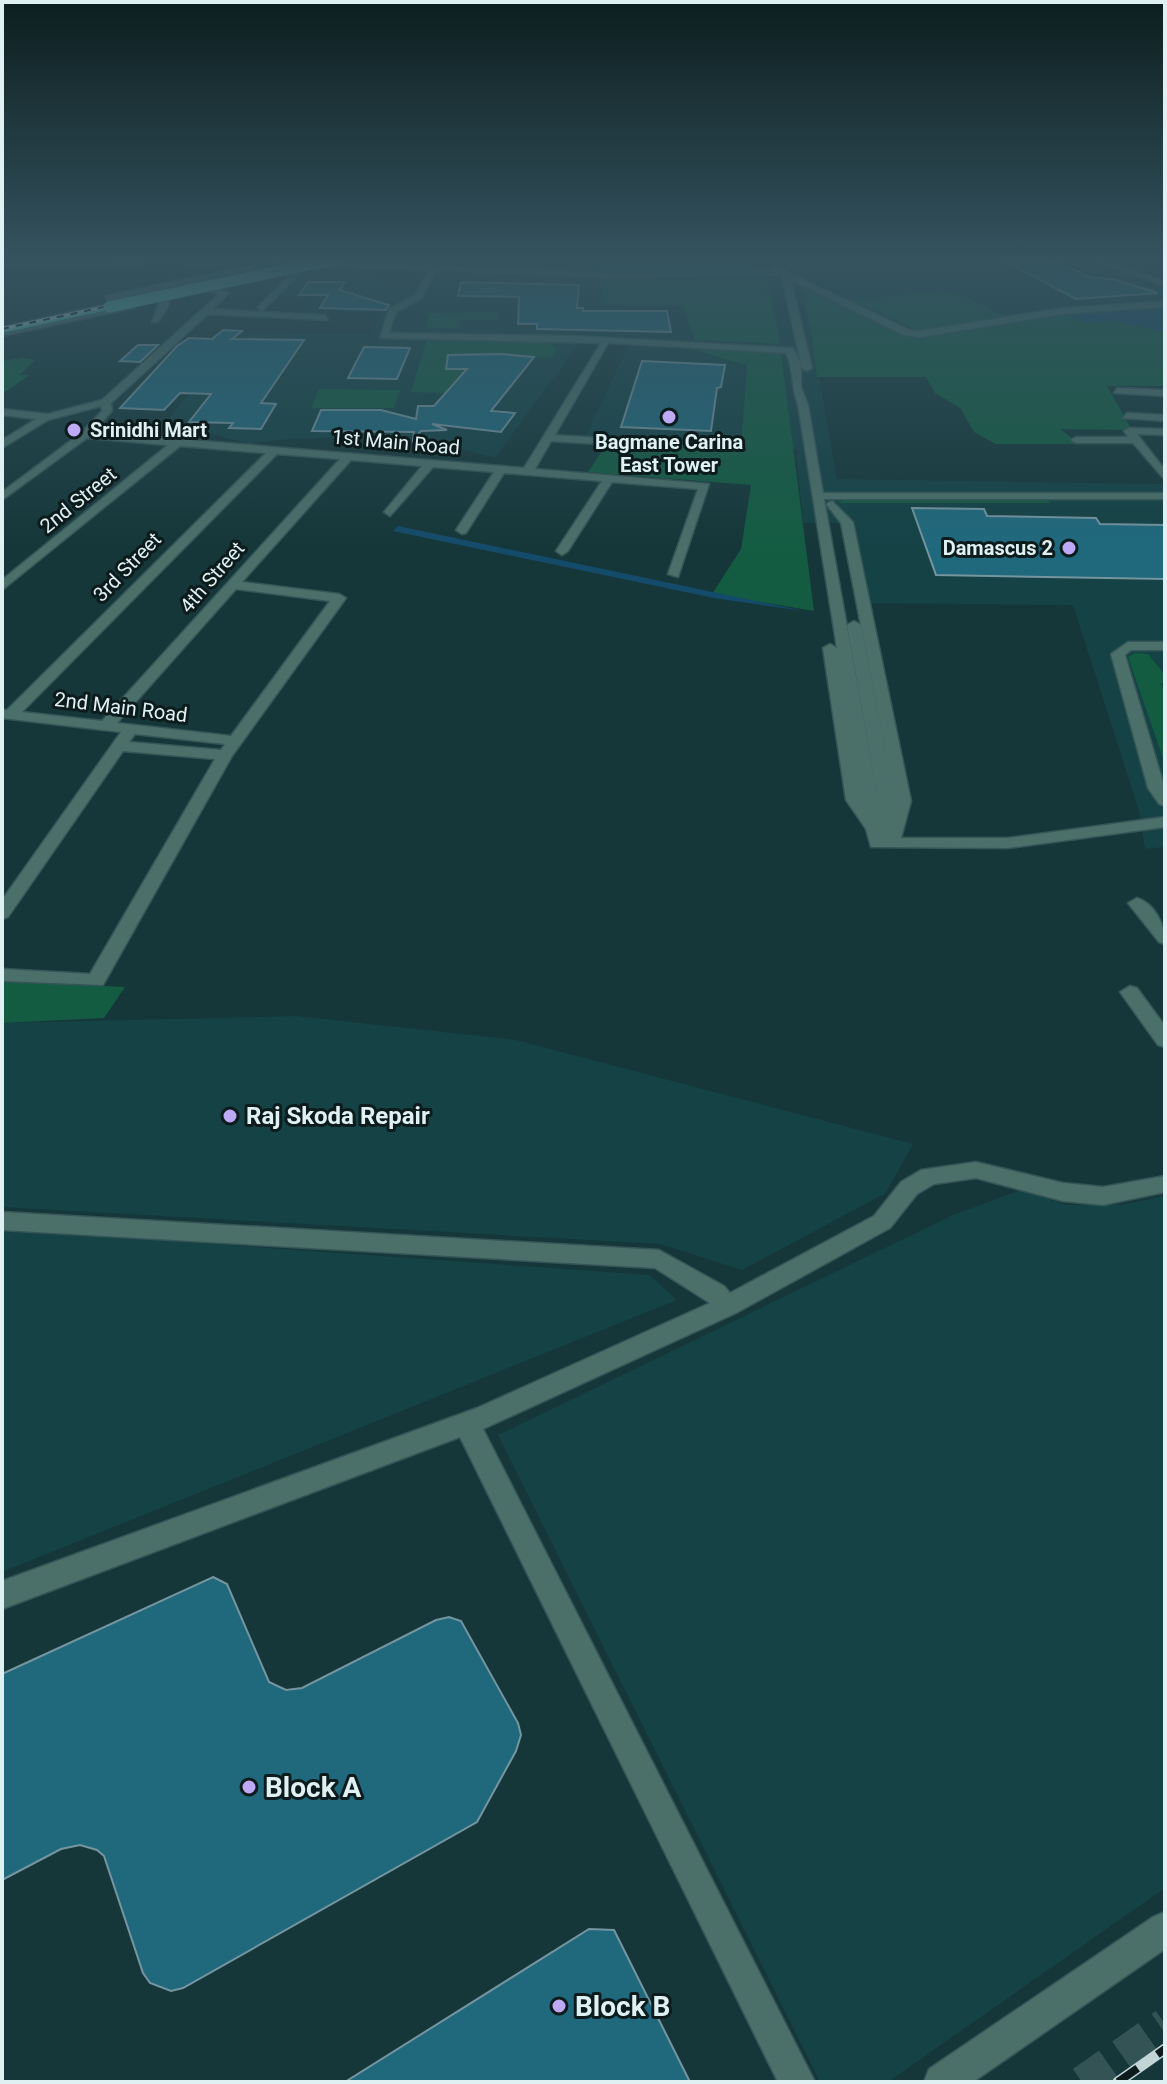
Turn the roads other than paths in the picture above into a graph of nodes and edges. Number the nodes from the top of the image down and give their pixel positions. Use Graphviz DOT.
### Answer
graph roads {
  1 [pos="158,355"];
  2 [pos="598,355"];
  3 [pos="793,355"];
  4 [pos="805,355"];
  5 [pos="1117,391"];
  6 [pos="1149,392"];
  7 [pos="1165,393"];
  8 [pos="106,402"];
  9 [pos="1119,403"];
  10 [pos="1161,405"];
  11 [pos="2,412"];
  12 [pos="1127,416"];
  13 [pos="54,417"];
  14 [pos="1165,417"];
  15 [pos="87,432"];
  16 [pos="1165,432"];
  17 [pos="548,438"];
  18 [pos="1076,440"];
  19 [pos="1136,440"];
  20 [pos="599,441"];
  21 [pos="178,442"];
  22 [pos="2,445"];
  23 [pos="275,450"];
  24 [pos="349,456"];
  25 [pos="431,462"];
  26 [pos="501,469"];
  27 [pos="528,471"];
  28 [pos="1165,477"];
  29 [pos="609,478"];
  30 [pos="1165,493"];
  31 [pos="2,497"];
  32 [pos="824,497"];
  33 [pos="390,512"];
  34 [pos="462,530"];
  35 [pos="562,551"];
  36 [pos="674,574"];
  37 [pos="231,585"];
  38 [pos="2,586"];
  39 [pos="1165,646"];
  40 [pos="6,714"];
  41 [pos="107,725"];
  42 [pos="131,729"];
  43 [pos="118,746"];
  44 [pos="230,748"];
  45 [pos="1165,801"];
  46 [pos="1165,814"];
  47 [pos="1165,822"];
  48 [pos="887,837"];
  49 [pos="1137,903"];
  50 [pos="2,913"];
  51 [pos="1165,938"];
  52 [pos="2,975"];
  53 [pos="1130,992"];
  54 [pos="1165,1040"];
  55 [pos="1165,1184"];
  56 [pos="2,1221"];
  57 [pos="727,1306"];
  58 [pos="467,1424"];
  59 [pos="2,1595"];
  60 [pos="1165,1929"];
  61 [pos="797,2082"];
  62 [pos="942,2082"];
  1 -- 8 [label="street"];
  2 -- 17 [label="street"];
  3 -- 32 [label="street"];
  4 -- 32 [label="street"];
  5 -- 6 [label="street"];
  6 -- 7 [label="street"];
  6 -- 10 [label="street"];
  8 -- 13 [label="street"];
  8 -- 15 [label="street"];
  9 -- 10 [label="street"];
  10 -- 14 [label="street"];
  11 -- 13 [label="street"];
  12 -- 14 [label="street"];
  13 -- 22 [label="street"];
  15 -- 21 [label="street, 1st Main Road"];
  15 -- 31 [label="street"];
  16 -- 19 [label="street"];
  17 -- 20 [label="street"];
  17 -- 27 [label="street"];
  18 -- 19 [label="street"];
  19 -- 28 [label="street"];
  21 -- 23 [label="street, 1st Main Road"];
  21 -- 38 [label="street, 2nd Street"];
  23 -- 24 [label="street, 1st Main Road"];
  23 -- 40 [label="street, 3rd Street"];
  24 -- 25 [label="street, 1st Main Road"];
  24 -- 37 [label="street, 4th Street"];
  25 -- 26 [label="street, 1st Main Road"];
  25 -- 33 [label="street"];
  26 -- 27 [label="street, 1st Main Road"];
  26 -- 34 [label="street"];
  27 -- 29 [label="street, 1st Main Road"];
  29 -- 35 [label="street"];
  29 -- 36 [label="street, 1st Main Road"];
  30 -- 32 [label="street"];
  32 -- 48 [label="street"];
  32 -- 48 [label="street"];
  32 -- 48 [label="street"];
  37 -- 41 [label="street, 4th Street"];
  37 -- 44 [label="street"];
  39 -- 45 [label="street"];
  40 -- 41 [label="street, 2nd Main Road"];
  41 -- 42 [label="street, 2nd Main Road"];
  42 -- 43 [label="street"];
  42 -- 44 [label="street, 2nd Main Road"];
  43 -- 44 [label="street"];
  43 -- 50 [label="street"];
  44 -- 52 [label="street"];
  46 -- 48 [label="street"];
  47 -- 48 [label="street"];
  49 -- 51 [label="street"];
  53 -- 54 [label="street"];
  55 -- 57 [label="street"];
  56 -- 57 [label="street"];
  57 -- 58 [label="street"];
  58 -- 59 [label="street"];
  58 -- 61 [label="street"];
  60 -- 62 [label="street"];
}
